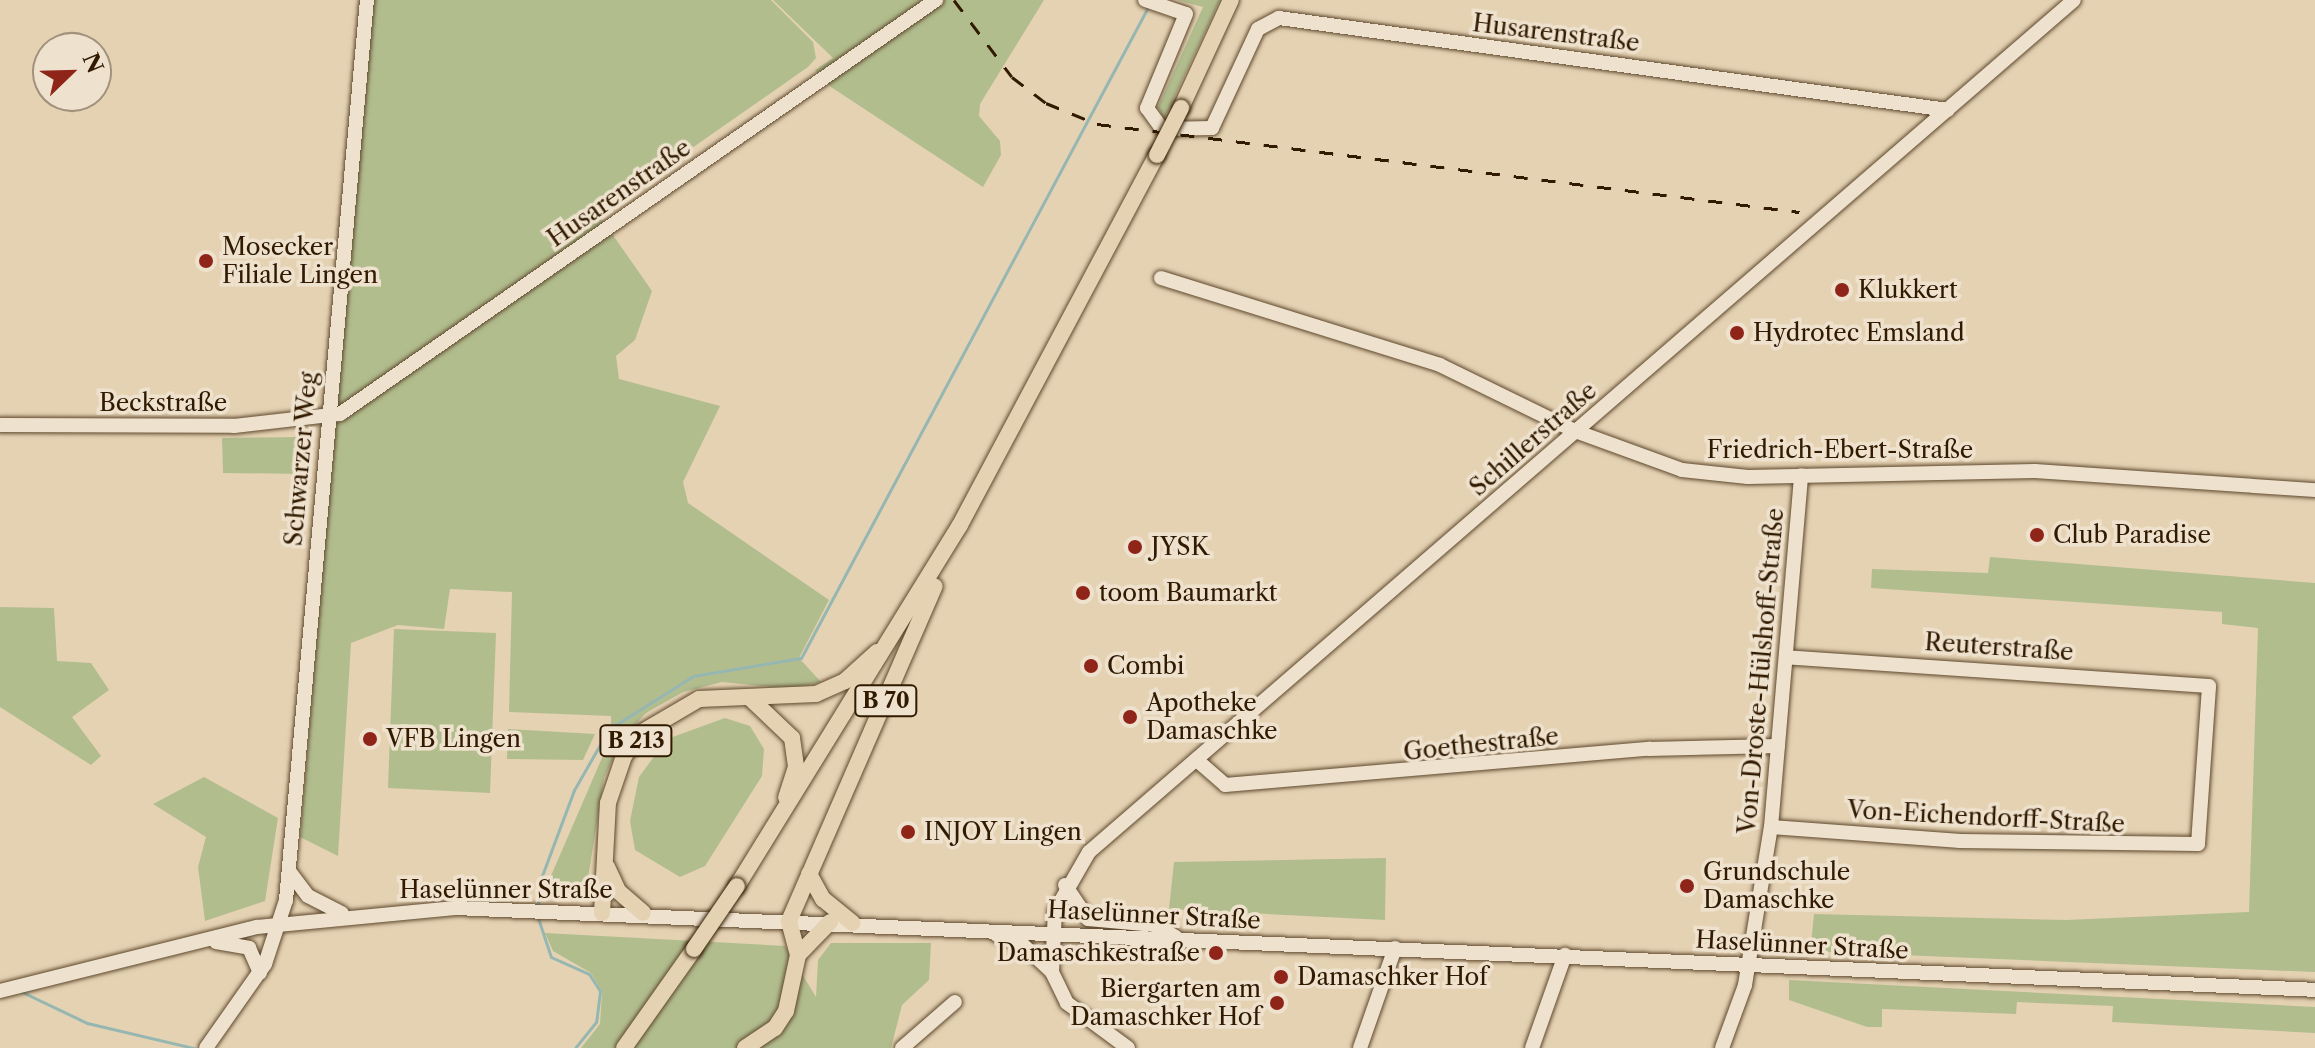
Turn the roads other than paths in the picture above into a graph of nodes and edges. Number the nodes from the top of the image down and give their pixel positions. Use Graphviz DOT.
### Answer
graph roads {
  1 [pos="367,0"];
  2 [pos="936,0"];
  3 [pos="1231,0"];
  4 [pos="2074,0"];
  5 [pos="1152,1"];
  6 [pos="1948,110"];
  7 [pos="1161,278"];
  8 [pos="326,420"];
  9 [pos="0,425"];
  10 [pos="1575,431"];
  11 [pos="1801,475"];
  12 [pos="2315,490"];
  13 [pos="960,525"];
  14 [pos="898,631"];
  15 [pos="1786,657"];
  16 [pos="750,698"];
  17 [pos="1778,746"];
  18 [pos="1199,762"];
  19 [pos="1771,827"];
  20 [pos="2198,844"];
  21 [pos="763,846"];
  22 [pos="605,862"];
  23 [pos="289,871"];
  24 [pos="809,874"];
  25 [pos="1065,885"];
  26 [pos="602,913"];
  27 [pos="643,913"];
  28 [pos="346,914"];
  29 [pos="789,921"];
  30 [pos="830,922"];
  31 [pos="282,923"];
  32 [pos="853,923"];
  33 [pos="980,929"];
  34 [pos="1051,932"];
  35 [pos="1180,939"];
  36 [pos="200,941"];
  37 [pos="1395,948"];
  38 [pos="798,955"];
  39 [pos="1565,955"];
  40 [pos="1750,965"];
  41 [pos="1052,972"];
  42 [pos="260,973"];
  43 [pos="1,990"];
  44 [pos="2315,990"];
  45 [pos="955,1002"];
  46 [pos="208,1047"];
  47 [pos="624,1048"];
  48 [pos="745,1048"];
  49 [pos="902,1048"];
  50 [pos="1128,1048"];
  51 [pos="1360,1048"];
  52 [pos="1532,1048"];
  53 [pos="1722,1048"];
  1 -- 8 [label="street, Schwarzer Weg"];
  2 -- 8 [label="street, Husarenstraße"];
  3 -- 13 [label="main road, B 70, bridge"];
  4 -- 6 [label="street, Schillerstraße"];
  5 -- 6 [label="street, Husarenstraße"];
  6 -- 10 [label="street, Schillerstraße"];
  7 -- 10 [label="street, Friedrich-Ebert-Straße"];
  8 -- 9 [label="street, Beckstraße"];
  8 -- 23 [label="street, Schwarzer Weg"];
  10 -- 11 [label="street, Friedrich-Ebert-Straße"];
  10 -- 18 [label="street, Schillerstraße"];
  11 -- 12 [label="street, Friedrich-Ebert-Straße"];
  11 -- 15 [label="street, Von-Droste-Hülshoff-Straße"];
  13 -- 14 [label="main road, B 70"];
  13 -- 24 [label="main road, B 70"];
  14 -- 16 [label="main road"];
  14 -- 21 [label="main road, B 70"];
  15 -- 17 [label="street, Von-Droste-Hülshoff-Straße"];
  15 -- 20 [label="street, Reuterstraße"];
  16 -- 21 [label="main road"];
  16 -- 22 [label="main road, B 213"];
  17 -- 18 [label="street, Goethestraße"];
  17 -- 19 [label="street, Von-Droste-Hülshoff-Straße"];
  18 -- 25 [label="street, Schillerstraße"];
  19 -- 20 [label="street, Von-Eichendorff-Straße"];
  19 -- 40 [label="street, Von-Droste-Hülshoff-Straße"];
  21 -- 47 [label="main road, B 70, bridge"];
  22 -- 26 [label="main road, B 213"];
  22 -- 27 [label="main road"];
  23 -- 28 [label="street"];
  23 -- 31 [label="street, Schwarzer Weg"];
  24 -- 29 [label="main road, B 70"];
  24 -- 32 [label="main road"];
  25 -- 34 [label="street, Schillerstraße"];
  25 -- 35 [label="street"];
  26 -- 27 [label="street, Haselünner Straße"];
  26 -- 28 [label="street, Haselünner Straße"];
  27 -- 29 [label="street, Haselünner Straße"];
  28 -- 31 [label="street, Haselünner Straße"];
  29 -- 30 [label="street, Haselünner Straße"];
  29 -- 38 [label="main road"];
  30 -- 32 [label="street, Haselünner Straße"];
  30 -- 38 [label="main road"];
  31 -- 36 [label="street, Haselünner Straße"];
  31 -- 42 [label="street, Schwarzer Weg"];
  32 -- 33 [label="street, Haselünner Straße"];
  33 -- 34 [label="street, Haselünner Straße"];
  33 -- 41 [label="street"];
  34 -- 35 [label="street, Haselünner Straße"];
  34 -- 41 [label="street"];
  35 -- 37 [label="street, Haselünner Straße"];
  36 -- 42 [label="street"];
  36 -- 43 [label="street, Haselünner Straße"];
  37 -- 39 [label="street, Haselünner Straße"];
  37 -- 51 [label="street"];
  38 -- 48 [label="main road"];
  39 -- 40 [label="street, Haselünner Straße"];
  39 -- 52 [label="street"];
  40 -- 44 [label="street, Haselünner Straße"];
  40 -- 53 [label="street, Von-Droste-Hülshoff-Straße"];
  41 -- 50 [label="street"];
  42 -- 46 [label="street, Schwarzer Weg"];
  45 -- 49 [label="street"];
}
